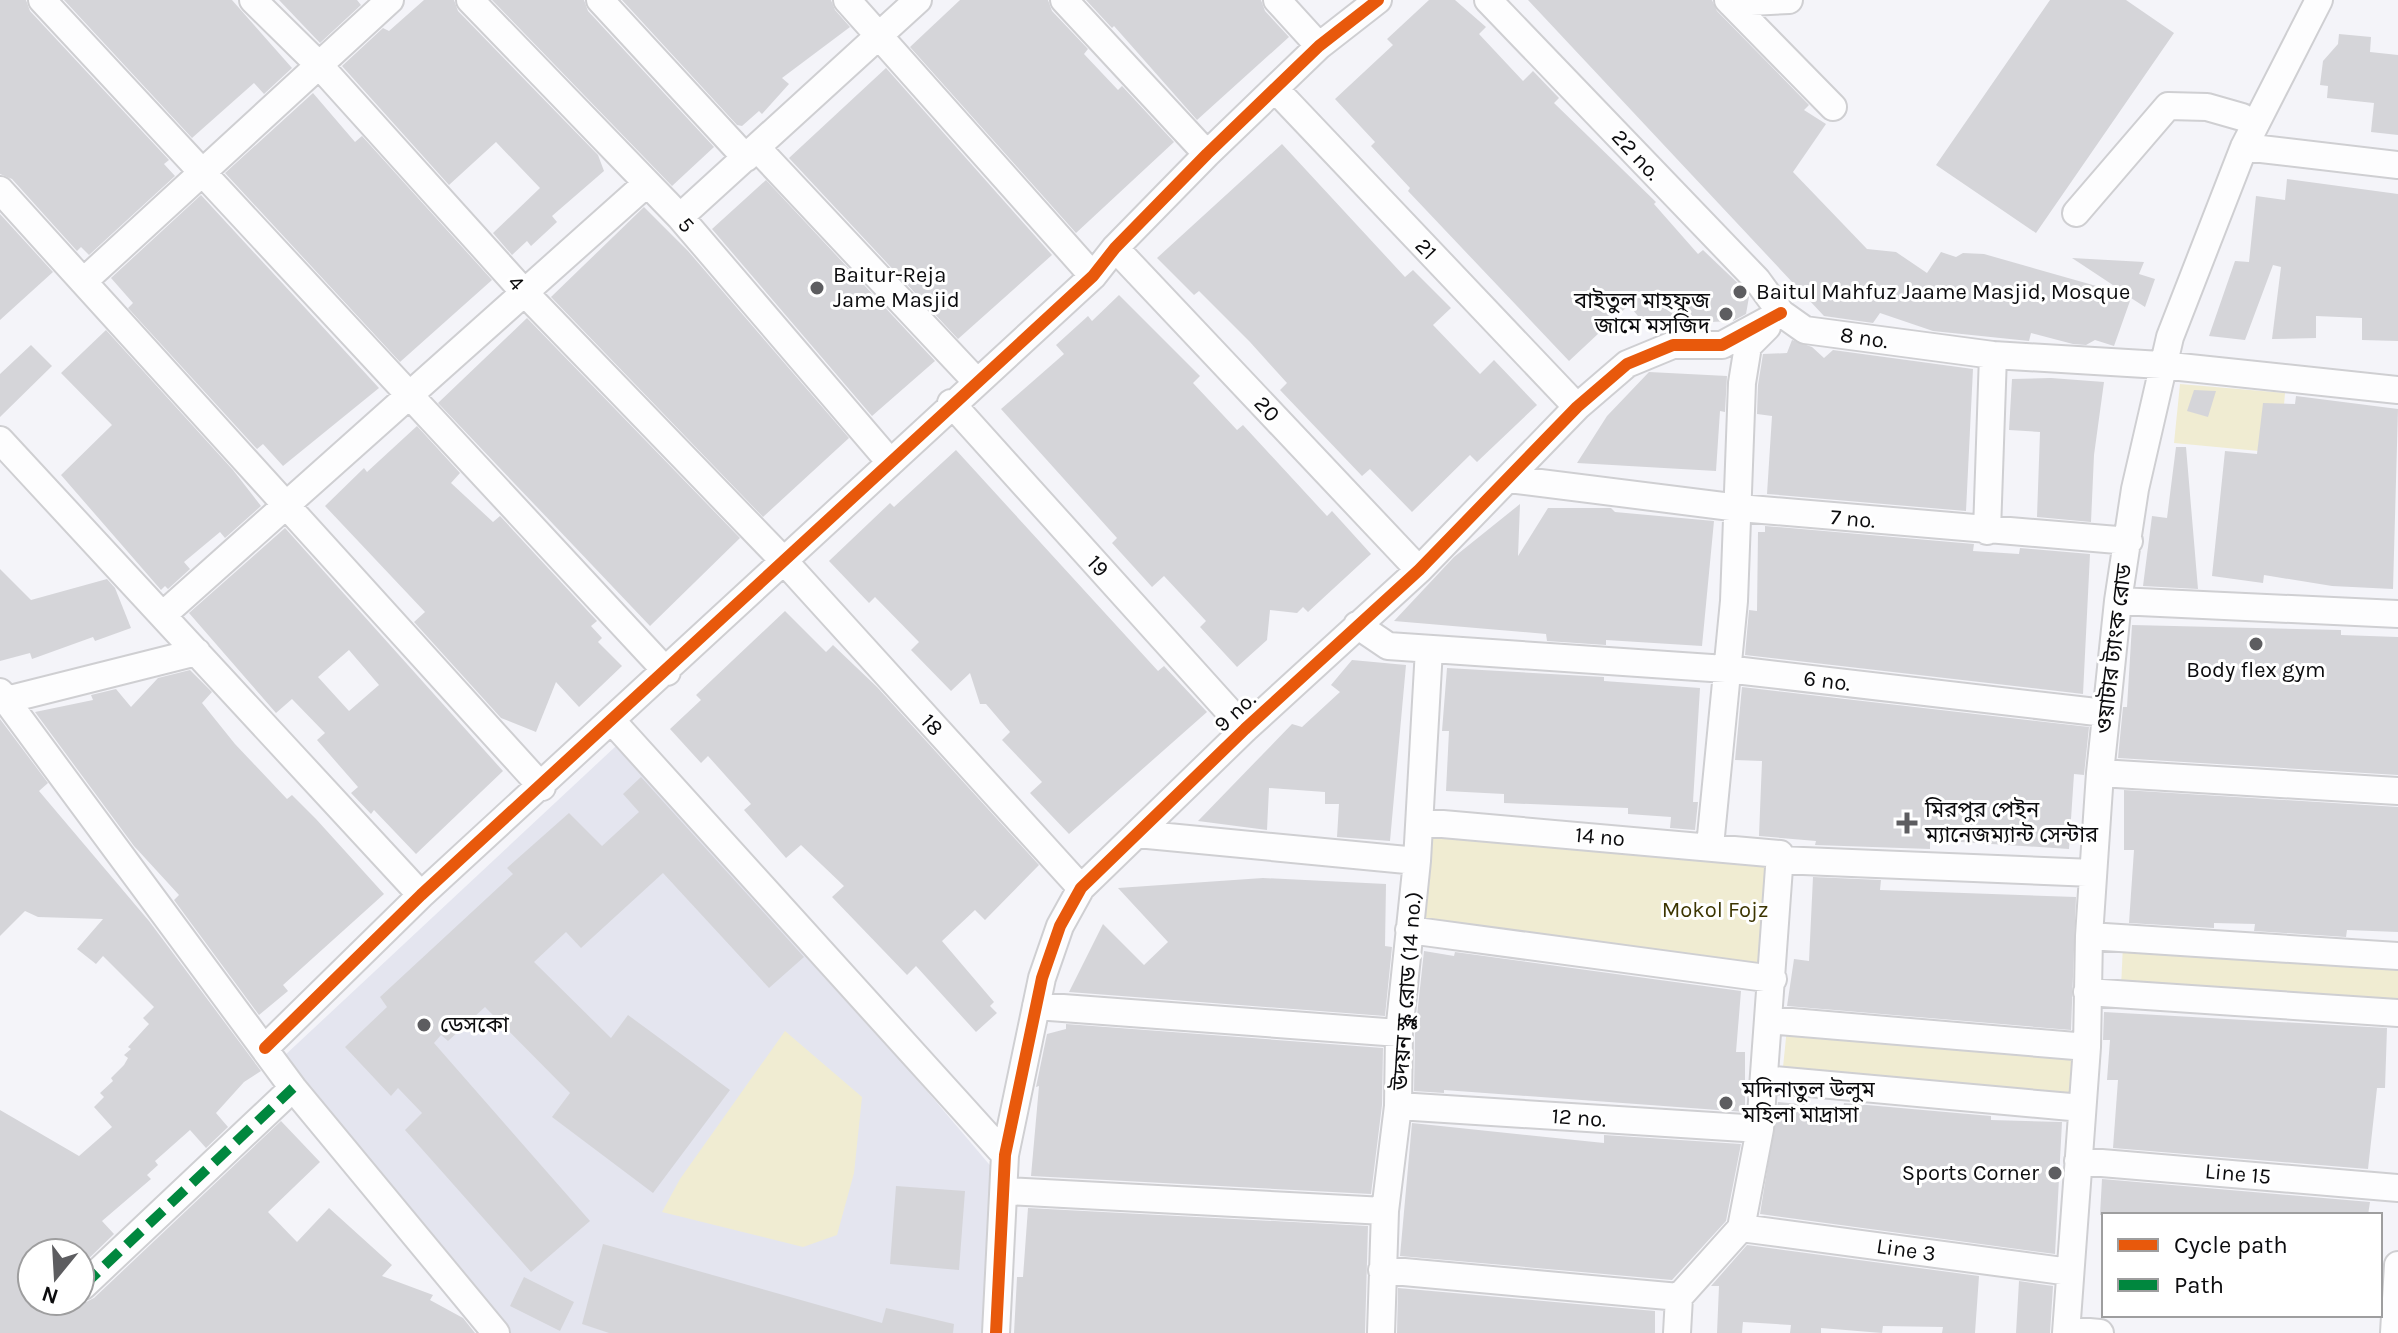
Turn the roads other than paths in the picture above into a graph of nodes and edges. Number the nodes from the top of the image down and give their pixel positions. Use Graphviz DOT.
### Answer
graph roads {
  1 [pos="42,0"];
  2 [pos="253,0"];
  3 [pos="390,0"];
  4 [pos="470,0"];
  5 [pos="600,0"];
  6 [pos="847,0"];
  7 [pos="918,0"];
  8 [pos="1064,0"];
  9 [pos="1277,0"];
  10 [pos="1378,0"];
  11 [pos="1488,0"];
  12 [pos="1789,0"];
  13 [pos="2319,0"];
  14 [pos="1729,1"];
  15 [pos="881,36"];
  16 [pos="1769,38"];
  17 [pos="1319,46"];
  18 [pos="319,65"];
  19 [pos="1276,90"];
  20 [pos="1833,107"];
  21 [pos="2242,117"];
  22 [pos="2244,147"];
  23 [pos="752,153"];
  24 [pos="1207,154"];
  25 [pos="2398,165"];
  26 [pos="202,175"];
  27 [pos="646,184"];
  28 [pos="0,190"];
  29 [pos="2076,213"];
  30 [pos="680,217"];
  31 [pos="1115,248"];
  32 [pos="1093,276"];
  33 [pos="84,281"];
  34 [pos="524,292"];
  35 [pos="1781,313"];
  36 [pos="1993,355"];
  37 [pos="2161,365"];
  38 [pos="976,381"];
  39 [pos="2398,390"];
  40 [pos="408,396"];
  41 [pos="951,403"];
  42 [pos="1577,407"];
  43 [pos="0,440"];
  44 [pos="890,462"];
  45 [pos="1509,479"];
  46 [pos="285,505"];
  47 [pos="1739,508"];
  48 [pos="1987,531"];
  49 [pos="2129,541"];
  50 [pos="784,561"];
  51 [pos="1419,570"];
  52 [pos="2118,601"];
  53 [pos="164,614"];
  54 [pos="2398,614"];
  55 [pos="1357,625"];
  56 [pos="1429,649"];
  57 [pos="197,652"];
  58 [pos="1726,669"];
  59 [pos="667,672"];
  60 [pos="3,696"];
  61 [pos="2105,713"];
  62 [pos="613,722"];
  63 [pos="1245,729"];
  64 [pos="2100,773"];
  65 [pos="542,787"];
  66 [pos="2398,791"];
  67 [pos="1420,822"];
  68 [pos="1137,834"];
  69 [pos="1710,846"];
  70 [pos="1780,857"];
  71 [pos="1417,861"];
  72 [pos="2093,873"];
  73 [pos="1081,888"];
  74 [pos="421,895"];
  75 [pos="1409,930"];
  76 [pos="2089,936"];
  77 [pos="2398,956"];
  78 [pos="1773,979"];
  79 [pos="2087,992"];
  80 [pos="1036,1006"];
  81 [pos="2398,1013"];
  82 [pos="1768,1020"];
  83 [pos="1399,1033"];
  84 [pos="2087,1047"];
  85 [pos="265,1048"];
  86 [pos="1764,1079"];
  87 [pos="293,1088"];
  88 [pos="1398,1106"];
  89 [pos="2082,1108"];
  90 [pos="1760,1129"];
  91 [pos="1005,1155"];
  92 [pos="2078,1161"];
  93 [pos="2398,1188"];
  94 [pos="1005,1191"];
  95 [pos="1385,1211"];
  96 [pos="1741,1228"];
  97 [pos="2398,1265"];
  98 [pos="1382,1270"];
  99 [pos="2070,1272"];
  100 [pos="96,1274"];
  101 [pos="2397,1296"];
  102 [pos="1679,1297"];
  103 [pos="489,1330"];
  104 [pos="2066,1331"];
  105 [pos="996,1333"];
  106 [pos="1381,1333"];
  107 [pos="1677,1333"];
  108 [pos="2100,1333"];
  109 [pos="2394,1333"];
  1 -- 26 [label="street"];
  2 -- 18 [label="street, 4"];
  3 -- 18 [label="street"];
  4 -- 27 [label="street, 5"];
  5 -- 23 [label="street"];
  6 -- 15 [label="street"];
  7 -- 15 [label="street"];
  8 -- 24 [label="street"];
  9 -- 17 [label="street"];
  10 -- 17 [label="street"];
  11 -- 35 [label="street, 22 no."];
  12 -- 14 [label="street"];
  12 -- 16 [label="street"];
  13 -- 22 [label="street, ওয়াটার ট্যাংক রোড"];
  14 -- 16 [label="street"];
  15 -- 23 [label="street"];
  15 -- 32 [label="street"];
  16 -- 20 [label="street"];
  17 -- 19 [label="street"];
  18 -- 26 [label="street"];
  18 -- 34 [label="street, 4"];
  19 -- 24 [label="street"];
  19 -- 42 [label="street, 21"];
  21 -- 29 [label="street"];
  22 -- 25 [label="street"];
  22 -- 37 [label="street, ওয়াটার ট্যাংক রোড"];
  23 -- 30 [label="street"];
  23 -- 38 [label="street"];
  24 -- 31 [label="street"];
  26 -- 33 [label="street"];
  26 -- 40 [label="street"];
  27 -- 30 [label="street, 5"];
  27 -- 34 [label="street"];
  28 -- 33 [label="street"];
  30 -- 44 [label="street, 5"];
  31 -- 32 [label="street"];
  31 -- 51 [label="street, 20"];
  32 -- 38 [label="street"];
  33 -- 46 [label="street"];
  34 -- 40 [label="street"];
  34 -- 50 [label="street, 4"];
  35 -- 36 [label="street, 8 no."];
  35 -- 42 [label="street, 9 no."];
  35 -- 47 [label="street"];
  36 -- 37 [label="street, 8 no."];
  36 -- 48 [label="street"];
  37 -- 39 [label="street, 8 no."];
  37 -- 49 [label="street, ওয়াটার ট্যাংক রোড"];
  38 -- 41 [label="street"];
  40 -- 46 [label="street"];
  40 -- 59 [label="street"];
  41 -- 44 [label="street"];
  41 -- 63 [label="street, 19"];
  42 -- 45 [label="street, 9 no."];
  43 -- 53 [label="street"];
  44 -- 50 [label="street"];
  45 -- 47 [label="street"];
  45 -- 51 [label="street, 9 no."];
  46 -- 53 [label="street"];
  46 -- 65 [label="street"];
  47 -- 48 [label="street, 7 no."];
  47 -- 58 [label="street"];
  48 -- 49 [label="street, 7 no."];
  49 -- 52 [label="street, ওয়াটার ট্যাংক রোড"];
  50 -- 59 [label="street"];
  50 -- 73 [label="street, 18"];
  51 -- 55 [label="street, 9 no."];
  52 -- 54 [label="street"];
  52 -- 61 [label="street, ওয়াটার ট্যাংক রোড"];
  53 -- 57 [label="street"];
  55 -- 56 [label="street"];
  55 -- 63 [label="street, 9 no."];
  56 -- 58 [label="street, 6 no."];
  56 -- 67 [label="street, উদয়ন স্কুল রোড (14 no.)"];
  57 -- 60 [label="street"];
  57 -- 74 [label="street"];
  58 -- 61 [label="street, 6 no."];
  58 -- 69 [label="street"];
  59 -- 62 [label="street"];
  60 -- 85 [label="street"];
  61 -- 64 [label="street, ওয়াটার ট্যাংক রোড"];
  62 -- 65 [label="street"];
  62 -- 91 [label="street"];
  63 -- 68 [label="street, 9 no."];
  64 -- 66 [label="street"];
  64 -- 72 [label="street, ওয়াটার ট্যাংক রোড"];
  65 -- 74 [label="street"];
  67 -- 69 [label="street, 14 no"];
  67 -- 71 [label="street, উদয়ন স্কুল রোড (14 no.)"];
  68 -- 71 [label="street"];
  68 -- 73 [label="street, 9 no."];
  69 -- 70 [label="street, 14 no"];
  70 -- 72 [label="street, 14 no"];
  70 -- 78 [label="street"];
  71 -- 75 [label="street, উদয়ন স্কুল রোড (14 no.)"];
  72 -- 76 [label="street, ওয়াটার ট্যাংক রোড"];
  73 -- 80 [label="street, 9 no."];
  74 -- 85 [label="street"];
  75 -- 78 [label="street"];
  75 -- 83 [label="street, উদয়ন স্কুল রোড (14 no.)"];
  76 -- 77 [label="street"];
  76 -- 79 [label="street, ওয়াটার ট্যাংক রোড"];
  78 -- 82 [label="street"];
  79 -- 81 [label="street"];
  79 -- 84 [label="street, ওয়াটার ট্যাংক রোড"];
  80 -- 83 [label="street"];
  80 -- 91 [label="street, 9 no."];
  82 -- 84 [label="street"];
  82 -- 86 [label="street"];
  83 -- 88 [label="street, উদয়ন স্কুল রোড (14 no.)"];
  84 -- 89 [label="street, ওয়াটার ট্যাংক রোড"];
  85 -- 87 [label="street"];
  86 -- 89 [label="street"];
  86 -- 90 [label="street"];
  87 -- 100 [label="street"];
  87 -- 103 [label="street"];
  88 -- 90 [label="street, 12 no."];
  88 -- 95 [label="street, উদয়ন স্কুল রোড (14 no.)"];
  89 -- 92 [label="street, ওয়াটার ট্যাংক রোড"];
  90 -- 96 [label="street"];
  91 -- 94 [label="street, 9 no."];
  92 -- 93 [label="street, Line 15"];
  92 -- 99 [label="street, ওয়াটার ট্যাংক রোড"];
  94 -- 95 [label="street"];
  94 -- 105 [label="street, 9 no."];
  95 -- 98 [label="street, উদয়ন স্কুল রোড (14 no.)"];
  96 -- 99 [label="street, Line 3"];
  96 -- 102 [label="street"];
  97 -- 101 [label="street"];
  98 -- 102 [label="street"];
  98 -- 106 [label="street, উদয়ন স্কুল রোড (14 no.)"];
  99 -- 104 [label="street, ওয়াটার ট্যাংক রোড"];
  101 -- 109 [label="street"];
  102 -- 107 [label="street"];
  104 -- 108 [label="street"];
}
